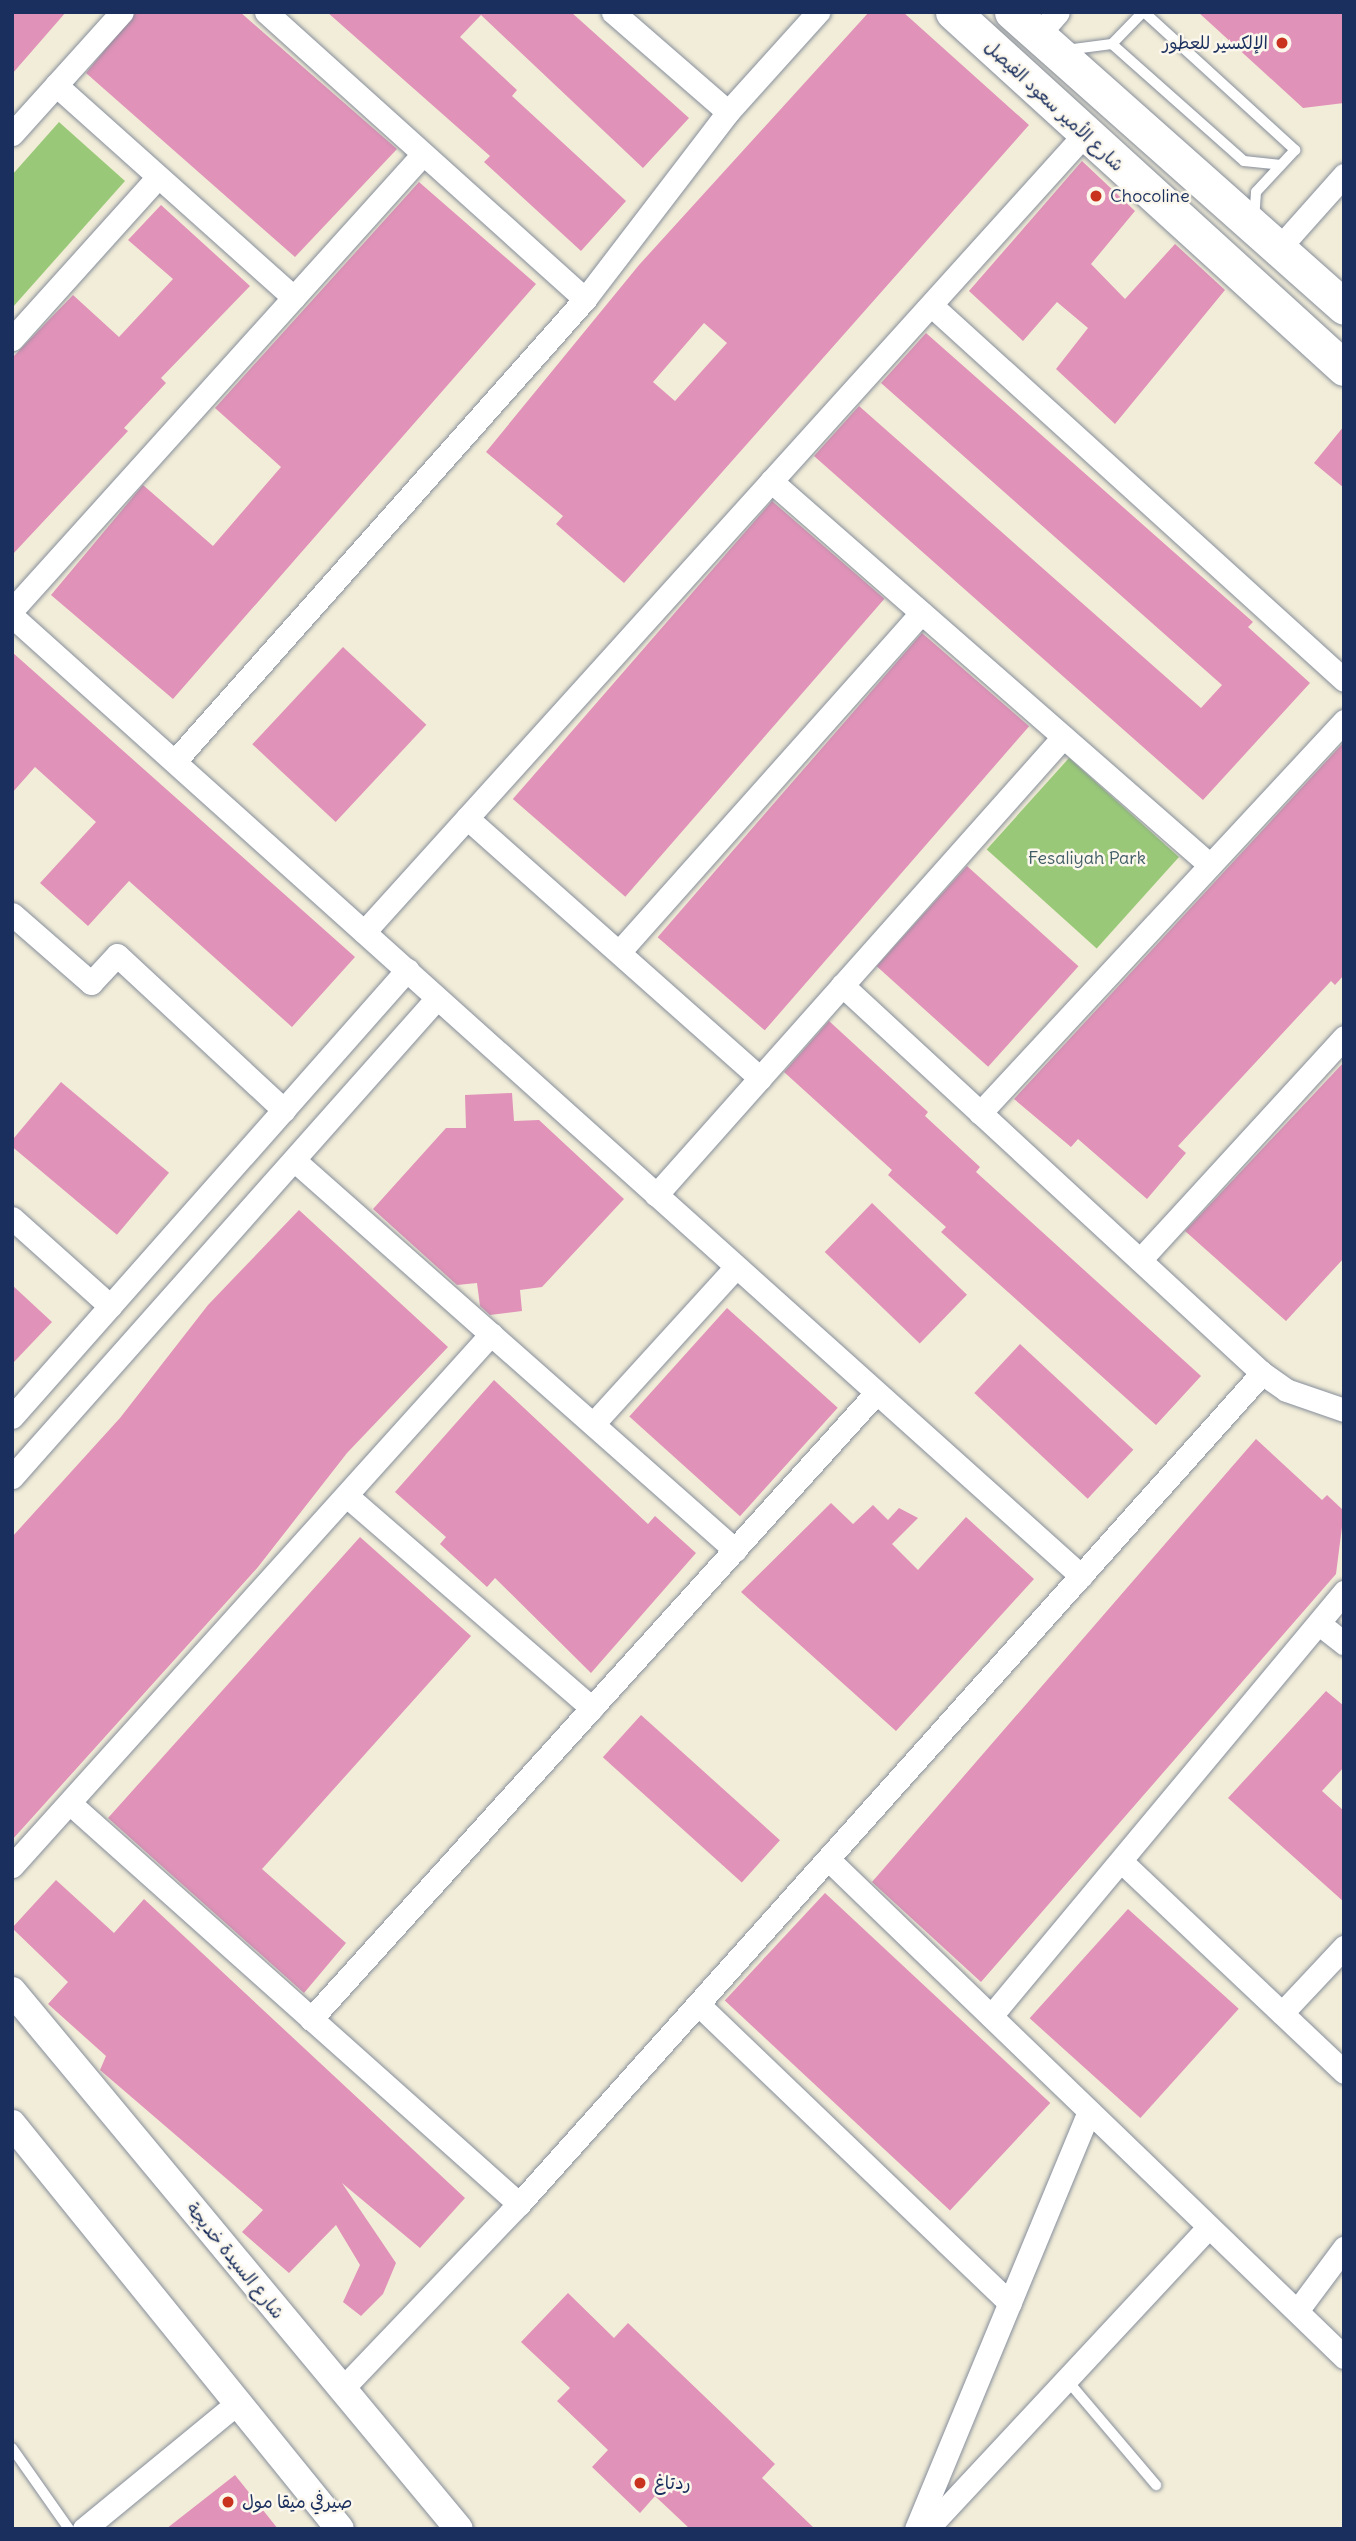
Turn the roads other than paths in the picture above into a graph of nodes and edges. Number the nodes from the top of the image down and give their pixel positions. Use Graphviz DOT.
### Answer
graph roads {
  1 [pos="122,12"];
  2 [pos="266,12"];
  3 [pos="612,12"];
  4 [pos="818,12"];
  5 [pos="953,12"];
  6 [pos="1012,12"];
  7 [pos="1143,12"];
  8 [pos="1051,33"];
  9 [pos="1112,44"];
  10 [pos="56,85"];
  11 [pos="728,112"];
  12 [pos="12,134"];
  13 [pos="1084,135"];
  14 [pos="424,154"];
  15 [pos="1281,165"];
  16 [pos="1344,175"];
  17 [pos="158,177"];
  18 [pos="1253,225"];
  19 [pos="1279,248"];
  20 [pos="294,298"];
  21 [pos="585,299"];
  22 [pos="931,305"];
  23 [pos="1344,307"];
  24 [pos="12,339"];
  25 [pos="1344,368"];
  26 [pos="771,481"];
  27 [pos="12,610"];
  28 [pos="921,613"];
  29 [pos="12,616"];
  30 [pos="1344,680"];
  31 [pos="1344,722"];
  32 [pos="1063,737"];
  33 [pos="174,761"];
  34 [pos="467,818"];
  35 [pos="1210,865"];
  36 [pos="12,914"];
  37 [pos="364,932"];
  38 [pos="620,951"];
  39 [pos="407,970"];
  40 [pos="842,985"];
  41 [pos="437,998"];
  42 [pos="1344,1037"];
  43 [pos="760,1078"];
  44 [pos="284,1110"];
  45 [pos="980,1113"];
  46 [pos="294,1160"];
  47 [pos="656,1195"];
  48 [pos="12,1218"];
  49 [pos="1140,1260"];
  50 [pos="736,1267"];
  51 [pos="110,1306"];
  52 [pos="491,1334"];
  53 [pos="1262,1373"];
  54 [pos="876,1393"];
  55 [pos="1344,1410"];
  56 [pos="12,1417"];
  57 [pos="593,1424"];
  58 [pos="12,1477"];
  59 [pos="347,1496"];
  60 [pos="735,1550"];
  61 [pos="1080,1576"];
  62 [pos="1344,1592"];
  63 [pos="1322,1626"];
  64 [pos="1344,1643"];
  65 [pos="592,1708"];
  66 [pos="73,1806"];
  67 [pos="828,1859"];
  68 [pos="1122,1862"];
  69 [pos="12,1866"];
  70 [pos="1344,1947"];
  71 [pos="12,1991"];
  72 [pos="698,2004"];
  73 [pos="1282,2013"];
  74 [pos="990,2016"];
  75 [pos="312,2019"];
  76 [pos="1344,2072"];
  77 [pos="1089,2110"];
  78 [pos="12,2123"];
  79 [pos="519,2204"];
  80 [pos="1209,2227"];
  81 [pos="1344,2248"];
  82 [pos="1010,2303"];
  83 [pos="1297,2311"];
  84 [pos="1344,2357"];
  85 [pos="1067,2379"];
  86 [pos="341,2390"];
  87 [pos="236,2404"];
  88 [pos="12,2448"];
  89 [pos="1156,2486"];
  90 [pos="69,2529"];
  91 [pos="84,2529"];
  92 [pos="340,2529"];
  93 [pos="459,2529"];
  94 [pos="916,2529"];
  95 [pos="927,2529"];
  1 -- 10 [label="street"];
  2 -- 14 [label="street"];
  3 -- 11 [label="street"];
  4 -- 11 [label="street"];
  5 -- 13 [label="main road, شارع الأمير سعود الفيصل"];
  6 -- 8 [label="main road"];
  7 -- 9 [label="lane"];
  7 -- 15 [label="lane"];
  8 -- 9 [label="lane"];
  8 -- 18 [label="main road"];
  9 -- 15 [label="lane"];
  10 -- 12 [label="street"];
  10 -- 17 [label="street"];
  11 -- 21 [label="street"];
  13 -- 22 [label="street"];
  13 -- 25 [label="main road, شارع الأمير سعود الفيصل"];
  14 -- 20 [label="street"];
  14 -- 21 [label="street"];
  15 -- 18 [label="lane"];
  16 -- 19 [label="street"];
  17 -- 20 [label="street"];
  17 -- 24 [label="street"];
  18 -- 19 [label="main road"];
  19 -- 23 [label="main road"];
  20 -- 27 [label="street"];
  21 -- 33 [label="street"];
  22 -- 26 [label="street"];
  22 -- 30 [label="street"];
  26 -- 28 [label="street"];
  26 -- 34 [label="street"];
  28 -- 32 [label="street"];
  28 -- 38 [label="street"];
  29 -- 33 [label="street"];
  31 -- 35 [label="street"];
  32 -- 35 [label="street"];
  32 -- 40 [label="street"];
  33 -- 37 [label="street"];
  34 -- 37 [label="street"];
  34 -- 38 [label="street"];
  35 -- 45 [label="street"];
  36 -- 44 [label="street"];
  37 -- 39 [label="street"];
  38 -- 43 [label="street"];
  39 -- 41 [label="street"];
  39 -- 44 [label="street"];
  40 -- 43 [label="street"];
  40 -- 45 [label="street"];
  41 -- 46 [label="street"];
  41 -- 47 [label="street"];
  42 -- 49 [label="street"];
  43 -- 47 [label="street"];
  44 -- 51 [label="street"];
  45 -- 49 [label="street"];
  46 -- 52 [label="street"];
  46 -- 58 [label="street"];
  47 -- 50 [label="street"];
  48 -- 51 [label="street"];
  49 -- 53 [label="street"];
  50 -- 54 [label="street"];
  50 -- 57 [label="street"];
  51 -- 56 [label="street"];
  52 -- 57 [label="street"];
  52 -- 59 [label="street"];
  53 -- 55 [label="street"];
  53 -- 61 [label="street"];
  54 -- 60 [label="street"];
  54 -- 61 [label="street"];
  57 -- 60 [label="street"];
  59 -- 65 [label="street"];
  59 -- 66 [label="street"];
  60 -- 65 [label="street"];
  61 -- 67 [label="street"];
  62 -- 63 [label="street"];
  63 -- 64 [label="street"];
  63 -- 68 [label="street"];
  65 -- 75 [label="street"];
  66 -- 69 [label="street"];
  66 -- 75 [label="street"];
  67 -- 72 [label="street"];
  67 -- 74 [label="street"];
  68 -- 73 [label="street"];
  68 -- 74 [label="street"];
  70 -- 73 [label="street"];
  71 -- 86 [label="street, شارع السيدة خديجة"];
  72 -- 79 [label="street"];
  72 -- 82 [label="street"];
  73 -- 76 [label="street"];
  74 -- 77 [label="street"];
  75 -- 79 [label="street"];
  77 -- 80 [label="street"];
  77 -- 82 [label="street"];
  78 -- 87 [label="street"];
  79 -- 86 [label="street"];
  80 -- 83 [label="street"];
  80 -- 85 [label="street"];
  81 -- 83 [label="street"];
  82 -- 94 [label="street"];
  83 -- 84 [label="street"];
  85 -- 89 [label="lane"];
  85 -- 95 [label="street"];
  86 -- 93 [label="street, شارع السيدة خديجة"];
  87 -- 91 [label="street"];
  87 -- 92 [label="street"];
  88 -- 90 [label="lane"];
}
